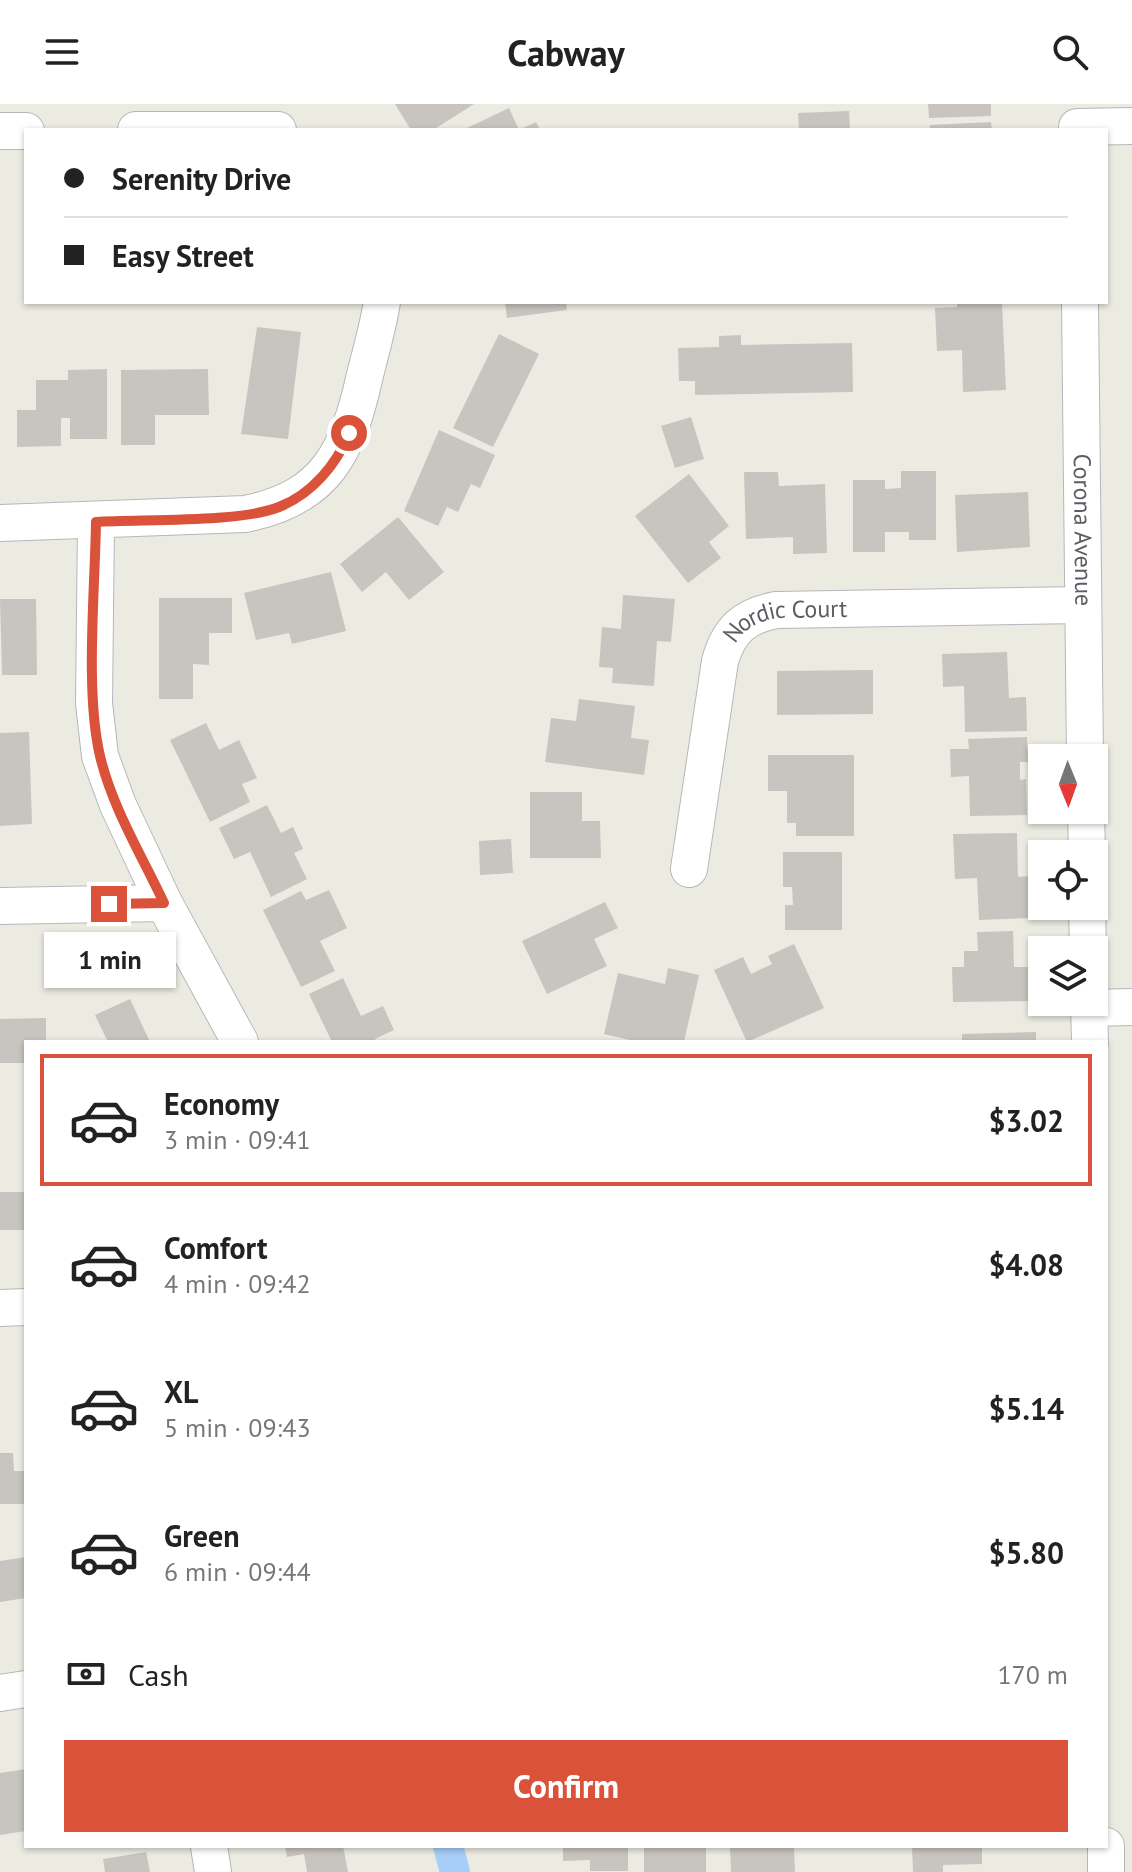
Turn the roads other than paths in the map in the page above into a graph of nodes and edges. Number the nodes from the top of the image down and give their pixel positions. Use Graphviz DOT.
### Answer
graph roads {
  1 [pos="1077,120"];
  2 [pos="1132,126"];
  3 [pos="0,131"];
  4 [pos="24,131"];
  5 [pos="382,304"];
  6 [pos="1080,304"];
  7 [pos="96,522"];
  8 [pos="0,523"];
  9 [pos="1083,605"];
  10 [pos="1085,744"];
  11 [pos="689,869"];
  12 [pos="164,903"];
  13 [pos="0,906"];
  14 [pos="1132,1007"];
  15 [pos="1089,1017"];
  16 [pos="239,1040"];
  17 [pos="24,1307"];
  18 [pos="0,1308"];
  19 [pos="24,1689"];
  20 [pos="0,1693"];
  21 [pos="209,1848"];
  22 [pos="1106,1848"];
  23 [pos="213,1872"];
  24 [pos="1106,1872"];
  1 -- 2 [label="street"];
  3 -- 4 [label="street"];
  5 -- 7 [label="street"];
  6 -- 9 [label="street, Corona Avenue"];
  7 -- 8 [label="street"];
  7 -- 12 [label="street"];
  9 -- 10 [label="street, Corona Avenue"];
  9 -- 11 [label="street, Nordic Court"];
  12 -- 13 [label="street"];
  12 -- 16 [label="street"];
  14 -- 15 [label="street"];
  17 -- 18 [label="street"];
  19 -- 20 [label="street"];
  21 -- 23 [label="street"];
  22 -- 24 [label="street"];
}
